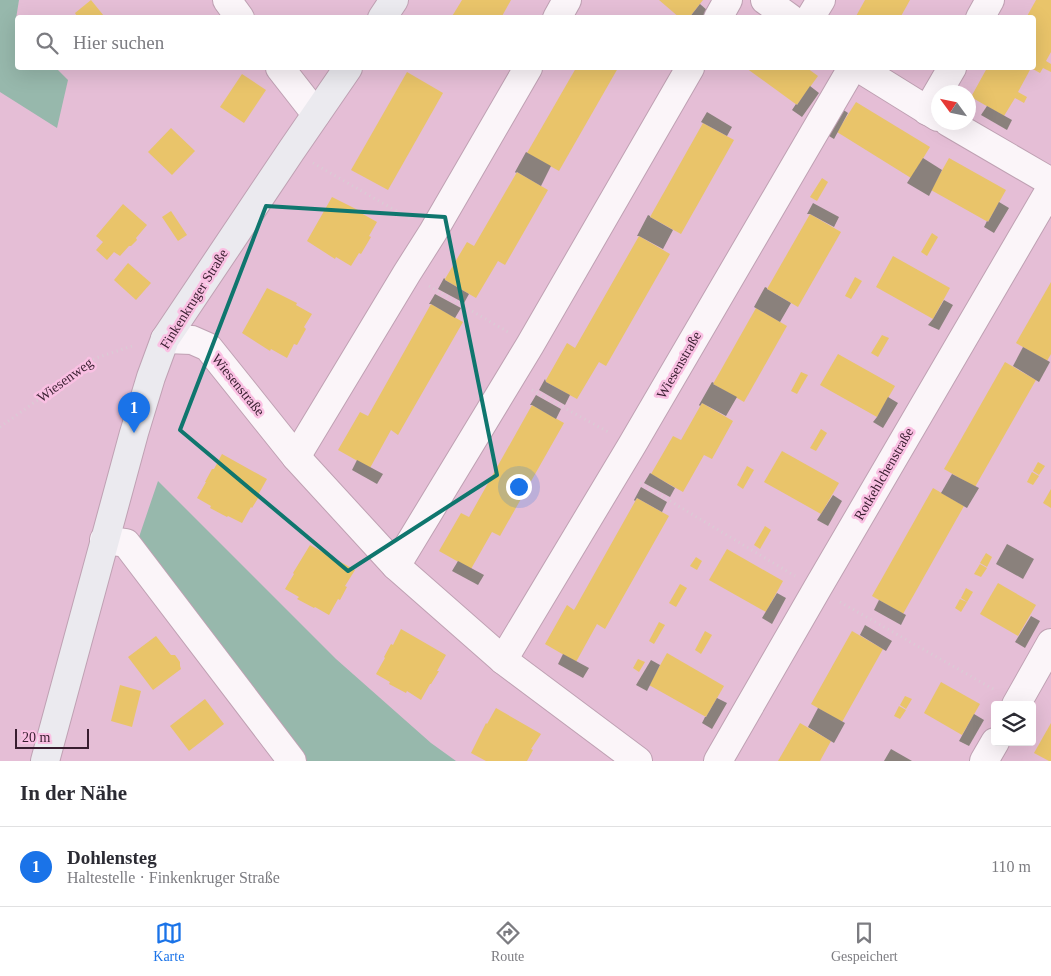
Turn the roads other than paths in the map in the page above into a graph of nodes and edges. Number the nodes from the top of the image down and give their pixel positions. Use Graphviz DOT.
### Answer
graph roads {
  1 [pos="226,0"];
  2 [pos="394,0"];
  3 [pos="567,0"];
  4 [pos="728,0"];
  5 [pos="764,0"];
  6 [pos="821,0"];
  7 [pos="990,0"];
  8 [pos="238,15"];
  9 [pos="384,15"];
  10 [pos="559,15"];
  11 [pos="720,15"];
  12 [pos="786,15"];
  13 [pos="812,15"];
  14 [pos="982,15"];
  15 [pos="282,70"];
  16 [pos="347,70"];
  17 [pos="527,70"];
  18 [pos="689,70"];
  19 [pos="851,70"];
  20 [pos="862,70"];
  21 [pos="951,70"];
  22 [pos="947,85"];
  23 [pos="931,113"];
  24 [pos="316,114"];
  25 [pos="961,130"];
  26 [pos="1051,182"];
  27 [pos="1051,188"];
  28 [pos="166,339"];
  29 [pos="296,457"];
  30 [pos="104,540"];
  31 [pos="396,566"];
  32 [pos="1051,643"];
  33 [pos="503,660"];
  34 [pos="1019,701"];
  35 [pos="993,746"];
  36 [pos="45,761"];
  37 [pos="292,761"];
  38 [pos="638,761"];
  39 [pos="718,761"];
  40 [pos="984,761"];
  1 -- 8 [label="street"];
  2 -- 9 [label="street"];
  3 -- 10 [label="street"];
  4 -- 11 [label="street"];
  5 -- 12 [label="street"];
  6 -- 13 [label="street"];
  7 -- 14 [label="street"];
  15 -- 24 [label="street"];
  16 -- 24 [label="street, Finkenkruger Straße"];
  17 -- 29 [label="street"];
  18 -- 31 [label="street"];
  19 -- 33 [label="street, Wiesenstraße"];
  20 -- 23 [label="street"];
  21 -- 22 [label="street"];
  24 -- 28 [label="street, Finkenkruger Straße"];
  25 -- 26 [label="street"];
  27 -- 39 [label="street, Rotkehlchenstraße"];
  28 -- 29 [label="street, Wiesenstraße"];
  28 -- 30 [label="street, Finkenkruger Straße"];
  29 -- 31 [label="street, Wiesenstraße"];
  30 -- 36 [label="street, Finkenkruger Straße"];
  30 -- 37 [label="street"];
  31 -- 33 [label="street, Wiesenstraße"];
  32 -- 34 [label="street"];
  33 -- 38 [label="street, Wiesenstraße"];
  35 -- 40 [label="street"];
}
